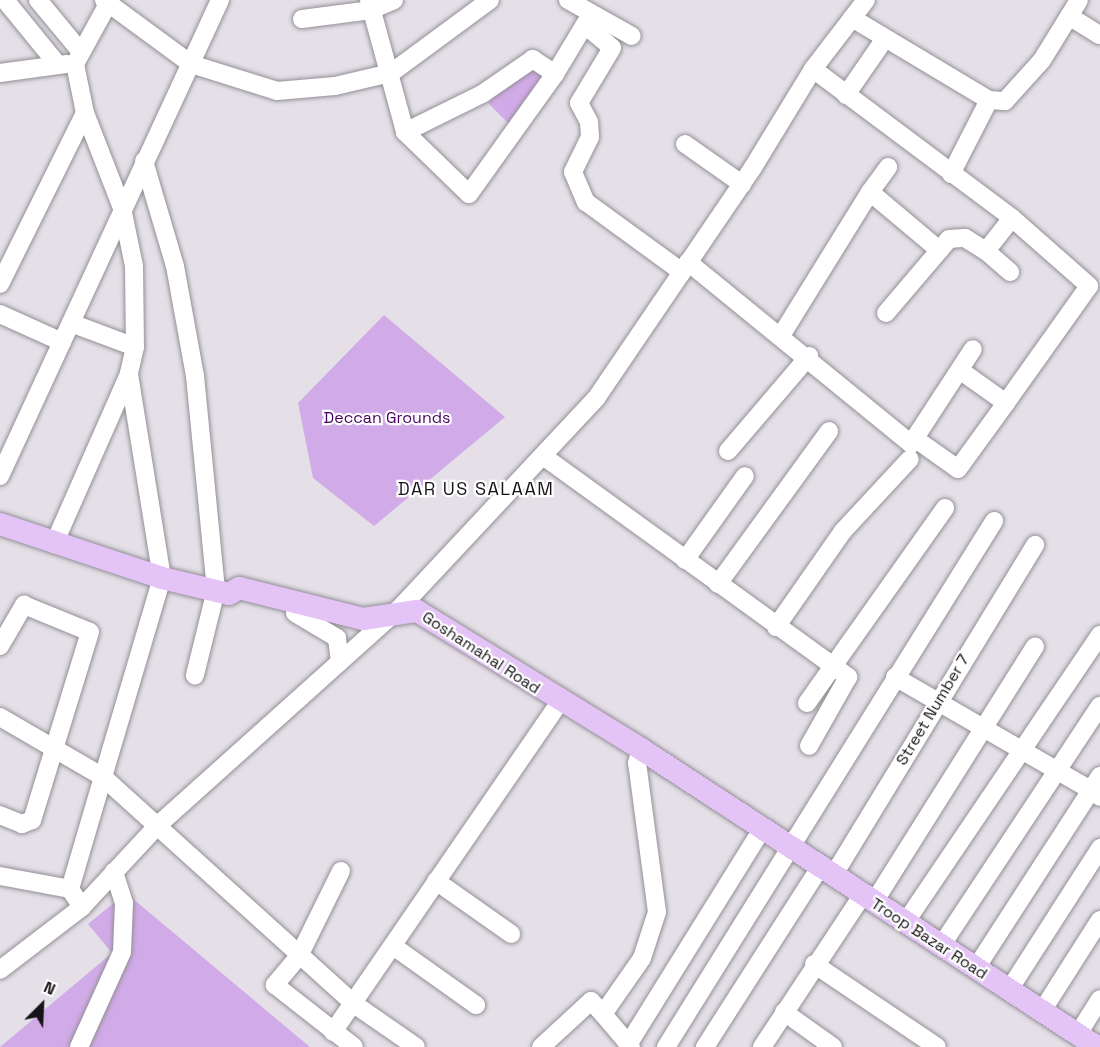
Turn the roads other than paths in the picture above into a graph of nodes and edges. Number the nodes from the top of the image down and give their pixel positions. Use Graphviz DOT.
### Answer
graph roads {
  1 [pos="5,0"];
  2 [pos="38,0"];
  3 [pos="220,0"];
  4 [pos="313,0"];
  5 [pos="394,0"];
  6 [pos="490,0"];
  7 [pos="568,0"];
  8 [pos="866,0"];
  9 [pos="1079,0"];
  10 [pos="107,1"];
  11 [pos="370,5"];
  12 [pos="1069,16"];
  13 [pos="852,18"];
  14 [pos="588,20"];
  15 [pos="1100,35"];
  16 [pos="632,36"];
  17 [pos="884,40"];
  18 [pos="71,60"];
  19 [pos="191,64"];
  20 [pos="813,69"];
  21 [pos="0,73"];
  22 [pos="391,73"];
  23 [pos="555,74"];
  24 [pos="846,95"];
  25 [pos="989,100"];
  26 [pos="86,113"];
  27 [pos="405,132"];
  28 [pos="685,144"];
  29 [pos="144,161"];
  30 [pos="888,167"];
  31 [pos="951,174"];
  32 [pos="742,184"];
  33 [pos="870,192"];
  34 [pos="122,208"];
  35 [pos="1012,218"];
  36 [pos="939,250"];
  37 [pos="986,251"];
  38 [pos="685,267"];
  39 [pos="1010,272"];
  40 [pos="0,284"];
  41 [pos="886,313"];
  42 [pos="0,314"];
  43 [pos="71,323"];
  44 [pos="782,334"];
  45 [pos="62,342"];
  46 [pos="135,347"];
  47 [pos="973,349"];
  48 [pos="809,356"];
  49 [pos="961,371"];
  50 [pos="129,374"];
  51 [pos="1006,403"];
  52 [pos="829,431"];
  53 [pos="917,440"];
  54 [pos="728,451"];
  55 [pos="543,456"];
  56 [pos="910,459"];
  57 [pos="0,476"];
  58 [pos="745,476"];
  59 [pos="945,508"];
  60 [pos="994,521"];
  61 [pos="0,524"];
  62 [pos="54,544"];
  63 [pos="1035,545"];
  64 [pos="685,560"];
  65 [pos="162,578"];
  66 [pos="718,584"];
  67 [pos="223,592"];
  68 [pos="398,610"];
  69 [pos="295,613"];
  70 [pos="346,617"];
  71 [pos="776,627"];
  72 [pos="1100,635"];
  73 [pos="0,646"];
  74 [pos="1035,646"];
  75 [pos="340,662"];
  76 [pos="833,668"];
  77 [pos="195,675"];
  78 [pos="895,677"];
  79 [pos="937,702"];
  80 [pos="559,703"];
  81 [pos="807,703"];
  82 [pos="1100,706"];
  83 [pos="0,717"];
  84 [pos="984,728"];
  85 [pos="809,746"];
  86 [pos="1019,747"];
  87 [pos="641,749"];
  88 [pos="50,750"];
  89 [pos="1057,771"];
  90 [pos="103,777"];
  91 [pos="1097,788"];
  92 [pos="0,815"];
  93 [pos="157,826"];
  94 [pos="761,831"];
  95 [pos="790,848"];
  96 [pos="1100,848"];
  97 [pos="341,871"];
  98 [pos="114,872"];
  99 [pos="826,872"];
  100 [pos="0,876"];
  101 [pos="436,880"];
  102 [pos="70,890"];
  103 [pos="868,899"];
  104 [pos="82,907"];
  105 [pos="1100,920"];
  106 [pos="905,923"];
  107 [pos="511,934"];
  108 [pos="393,946"];
  109 [pos="941,946"];
  110 [pos="299,956"];
  111 [pos="814,964"];
  112 [pos="976,968"];
  113 [pos="0,970"];
  114 [pos="1009,990"];
  115 [pos="1100,999"];
  116 [pos="354,1004"];
  117 [pos="476,1005"];
  118 [pos="1042,1011"];
  119 [pos="784,1012"];
  120 [pos="603,1014"];
  121 [pos="333,1032"];
  122 [pos="1078,1034"];
  123 [pos="630,1045"];
  124 [pos="79,1047"];
  125 [pos="354,1047"];
  126 [pos="416,1047"];
  127 [pos="541,1047"];
  128 [pos="666,1047"];
  129 [pos="705,1047"];
  130 [pos="763,1047"];
  131 [pos="833,1047"];
  132 [pos="937,1047"];
  133 [pos="1098,1047"];
  1 -- 18 [label="street"];
  2 -- 18 [label="street"];
  3 -- 19 [label="street"];
  4 -- 11 [label="street"];
  5 -- 11 [label="street"];
  6 -- 22 [label="street"];
  7 -- 14 [label="street"];
  8 -- 13 [label="street"];
  9 -- 12 [label="street"];
  10 -- 18 [label="street"];
  10 -- 19 [label="street"];
  11 -- 22 [label="street"];
  12 -- 15 [label="street"];
  12 -- 25 [label="street"];
  13 -- 17 [label="street"];
  13 -- 20 [label="street"];
  14 -- 16 [label="street"];
  14 -- 23 [label="street"];
  14 -- 38 [label="street"];
  17 -- 24 [label="street"];
  17 -- 25 [label="street"];
  18 -- 21 [label="street"];
  18 -- 26 [label="street"];
  19 -- 22 [label="street"];
  19 -- 29 [label="street"];
  20 -- 24 [label="street"];
  20 -- 32 [label="street"];
  22 -- 27 [label="street"];
  23 -- 27 [label="street"];
  23 -- 27 [label="street"];
  24 -- 31 [label="street"];
  25 -- 31 [label="street"];
  26 -- 34 [label="street"];
  26 -- 40 [label="street"];
  28 -- 32 [label="street"];
  29 -- 34 [label="street"];
  29 -- 67 [label="street"];
  30 -- 33 [label="street"];
  31 -- 35 [label="street"];
  32 -- 38 [label="street"];
  33 -- 36 [label="street"];
  33 -- 44 [label="street"];
  34 -- 43 [label="street"];
  34 -- 46 [label="street"];
  35 -- 37 [label="street"];
  35 -- 51 [label="street"];
  36 -- 37 [label="street"];
  36 -- 41 [label="street"];
  37 -- 39 [label="street"];
  38 -- 44 [label="street"];
  38 -- 55 [label="street"];
  42 -- 45 [label="street"];
  43 -- 45 [label="street"];
  43 -- 46 [label="street"];
  44 -- 48 [label="street"];
  45 -- 57 [label="street"];
  46 -- 50 [label="street"];
  47 -- 49 [label="street"];
  48 -- 53 [label="street"];
  48 -- 54 [label="street"];
  49 -- 51 [label="street"];
  49 -- 53 [label="street"];
  50 -- 62 [label="street"];
  50 -- 65 [label="street"];
  51 -- 53 [label="street"];
  52 -- 66 [label="street"];
  55 -- 64 [label="street"];
  55 -- 68 [label="street"];
  56 -- 71 [label="street"];
  58 -- 64 [label="street"];
  59 -- 76 [label="street"];
  60 -- 78 [label="street"];
  61 -- 62 [label="main road, Goshamahal Road"];
  62 -- 65 [label="main road, Goshamahal Road"];
  63 -- 79 [label="street, Street Number 7"];
  64 -- 66 [label="street"];
  65 -- 67 [label="main road, Goshamahal Road"];
  65 -- 90 [label="street"];
  66 -- 71 [label="street"];
  67 -- 69 [label="main road"];
  67 -- 70 [label="main road, Goshamahal Road"];
  67 -- 77 [label="street"];
  68 -- 70 [label="main road, Goshamahal Road"];
  68 -- 75 [label="street"];
  68 -- 80 [label="main road, Goshamahal Road"];
  69 -- 70 [label="main road"];
  69 -- 75 [label="street"];
  71 -- 76 [label="street"];
  72 -- 86 [label="street"];
  73 -- 88 [label="street"];
  74 -- 84 [label="street"];
  75 -- 93 [label="street"];
  76 -- 81 [label="street"];
  76 -- 85 [label="street"];
  78 -- 79 [label="street"];
  78 -- 95 [label="street"];
  79 -- 84 [label="street"];
  79 -- 99 [label="street, Street Number 7"];
  80 -- 87 [label="main road, Goshamahal Road"];
  80 -- 101 [label="street"];
  82 -- 89 [label="street"];
  83 -- 88 [label="street"];
  84 -- 86 [label="street"];
  84 -- 103 [label="street"];
  86 -- 89 [label="street"];
  86 -- 106 [label="street"];
  87 -- 94 [label="main road, Goshamahal Road"];
  87 -- 120 [label="street"];
  88 -- 90 [label="street"];
  88 -- 92 [label="street"];
  89 -- 91 [label="street"];
  89 -- 109 [label="street"];
  90 -- 93 [label="street"];
  90 -- 102 [label="street"];
  91 -- 112 [label="street"];
  93 -- 98 [label="street"];
  93 -- 110 [label="street"];
  94 -- 95 [label="main road, Troop Bazar Road"];
  94 -- 123 [label="street"];
  95 -- 99 [label="main road, Troop Bazar Road"];
  95 -- 128 [label="street"];
  96 -- 114 [label="street"];
  97 -- 110 [label="street"];
  98 -- 104 [label="street"];
  98 -- 124 [label="street"];
  99 -- 103 [label="main road, Troop Bazar Road"];
  99 -- 129 [label="street, Street Number 7"];
  100 -- 102 [label="street"];
  101 -- 107 [label="street"];
  101 -- 108 [label="street"];
  102 -- 104 [label="street"];
  103 -- 106 [label="main road, Troop Bazar Road"];
  103 -- 111 [label="street"];
  104 -- 113 [label="street"];
  105 -- 118 [label="street"];
  106 -- 109 [label="main road, Troop Bazar Road"];
  108 -- 116 [label="street"];
  108 -- 117 [label="street"];
  109 -- 112 [label="main road, Troop Bazar Road"];
  110 -- 116 [label="street"];
  110 -- 121 [label="street"];
  111 -- 119 [label="street"];
  111 -- 132 [label="street"];
  112 -- 114 [label="main road, Troop Bazar Road"];
  114 -- 118 [label="main road, Troop Bazar Road"];
  115 -- 122 [label="street"];
  116 -- 121 [label="street"];
  116 -- 126 [label="street"];
  118 -- 122 [label="main road, Troop Bazar Road"];
  119 -- 130 [label="street"];
  119 -- 131 [label="street"];
  120 -- 123 [label="street"];
  120 -- 127 [label="street"];
  121 -- 125 [label="street"];
  122 -- 133 [label="main road, Troop Bazar Road"];
}
